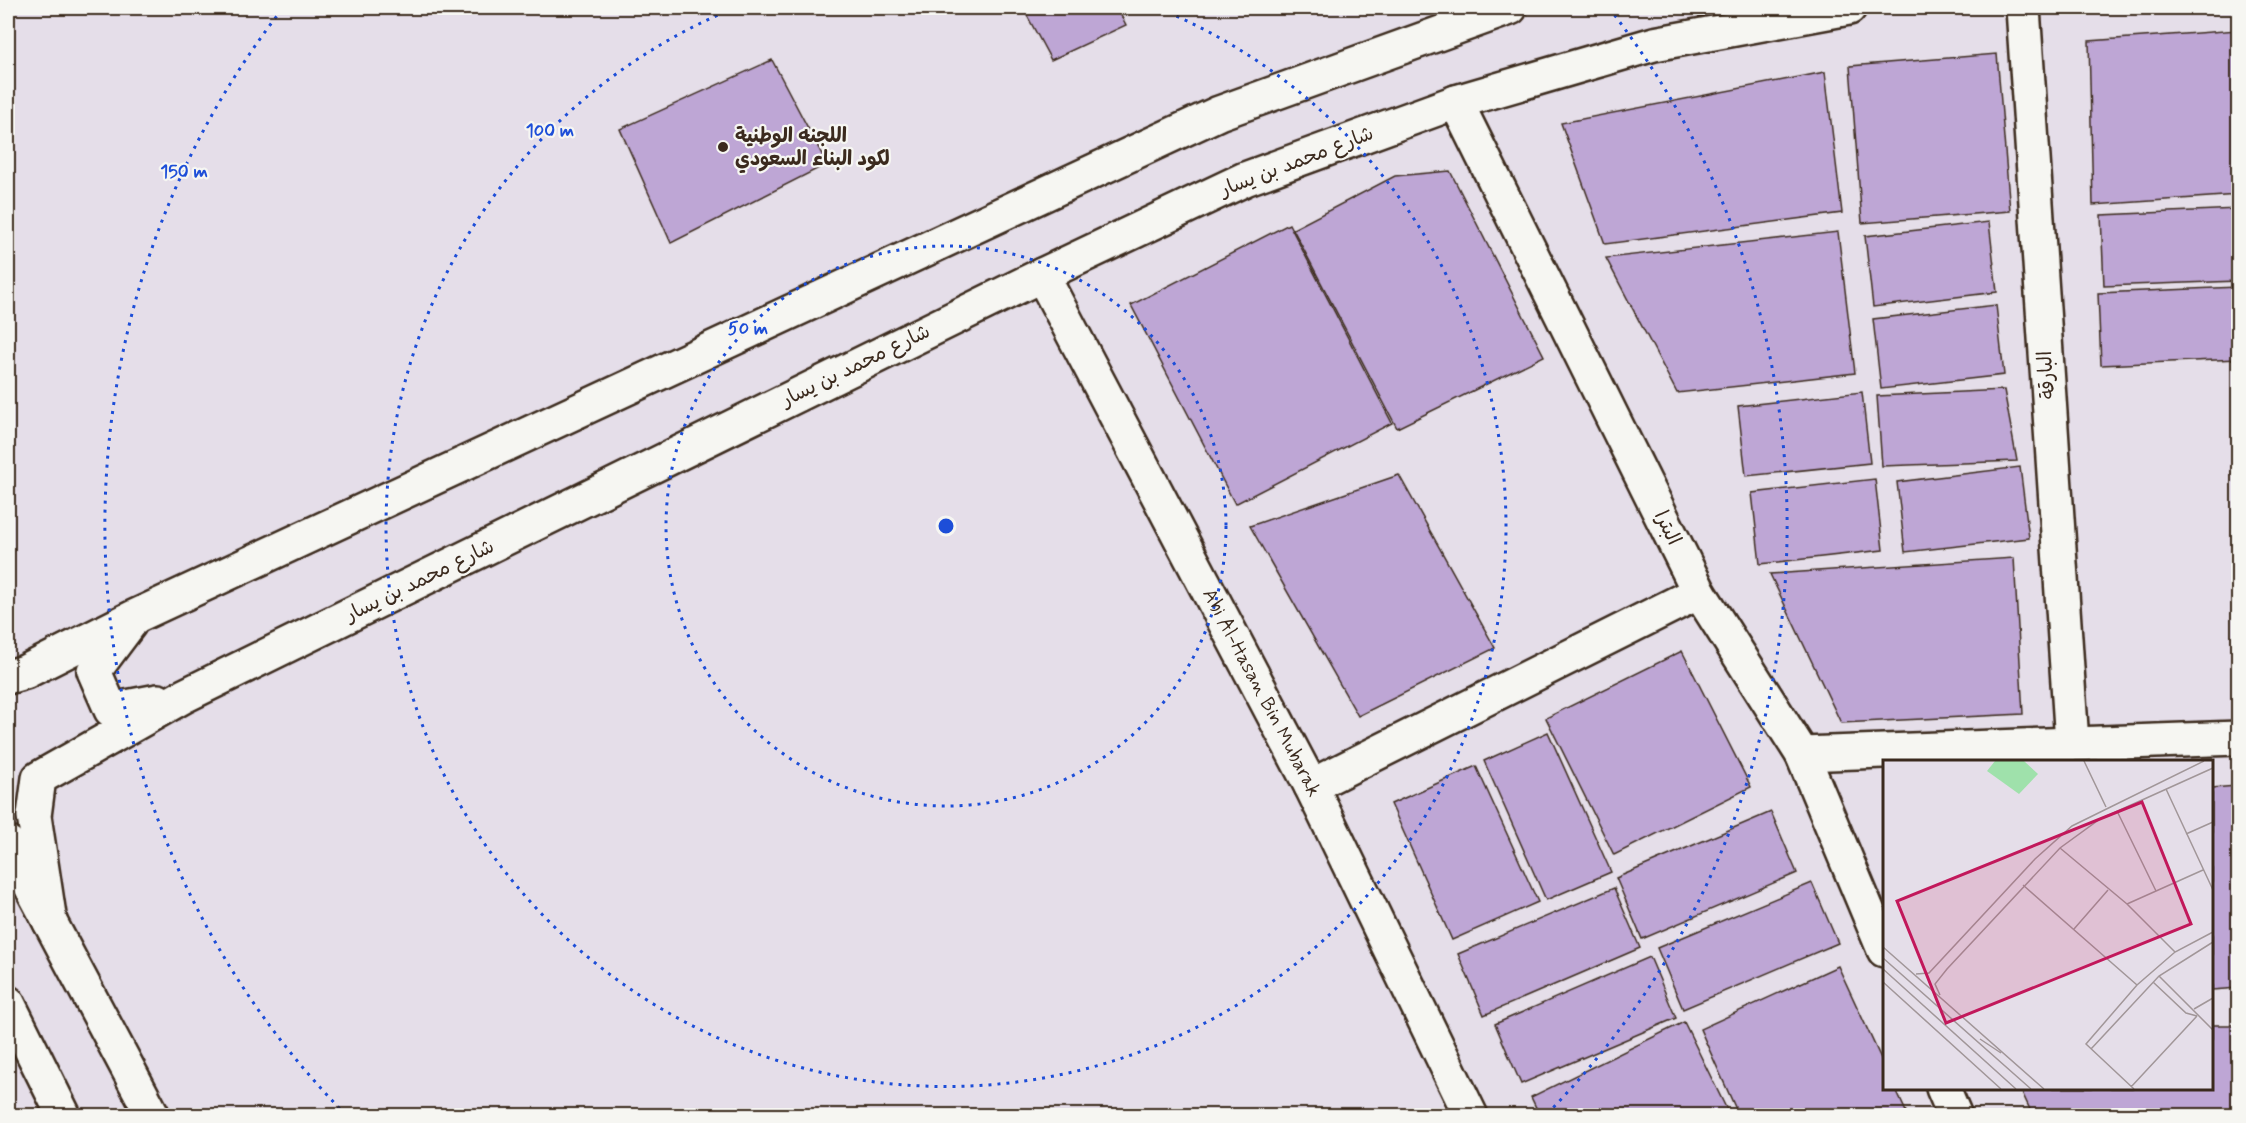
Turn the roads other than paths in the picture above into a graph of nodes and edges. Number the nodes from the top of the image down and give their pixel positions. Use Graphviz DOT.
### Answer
graph roads {
  1 [pos="1510,8"];
  2 [pos="1849,8"];
  3 [pos="2023,8"];
  4 [pos="1456,102"];
  5 [pos="1042,275"];
  6 [pos="1699,592"];
  7 [pos="134,617"];
  8 [pos="8,677"];
  9 [pos="184,696"];
  10 [pos="2238,738"];
  11 [pos="2072,743"];
  12 [pos="1802,754"];
  13 [pos="1311,786"];
  14 [pos="8,843"];
  15 [pos="50,922"];
  16 [pos="1883,948"];
  17 [pos="8,1003"];
  18 [pos="1943,1090"];
  19 [pos="64,1116"];
  20 [pos="153,1116"];
  21 [pos="1471,1116"];
  22 [pos="1955,1116"];
  1 -- 7 [label="street"];
  2 -- 4 [label="street, شارع محمد بن يسار"];
  3 -- 11 [label="street, البارقة"];
  4 -- 5 [label="street, شارع محمد بن يسار"];
  4 -- 6 [label="street, البترا"];
  5 -- 9 [label="street, شارع محمد بن يسار"];
  5 -- 13 [label="street, Abi Al-Hasan Bin Mubarak"];
  6 -- 12 [label="street, البترا"];
  6 -- 13 [label="street"];
  7 -- 8 [label="street"];
  7 -- 9 [label="street"];
  9 -- 15 [label="street, شارع محمد بن يسار"];
  10 -- 11 [label="street"];
  11 -- 12 [label="street"];
  12 -- 16 [label="street, البترا"];
  13 -- 21 [label="street, Abi Al-Hasan Bin Mubarak"];
  14 -- 15 [label="street"];
  15 -- 20 [label="street"];
  17 -- 19 [label="street"];
  18 -- 22 [label="street"];
}
